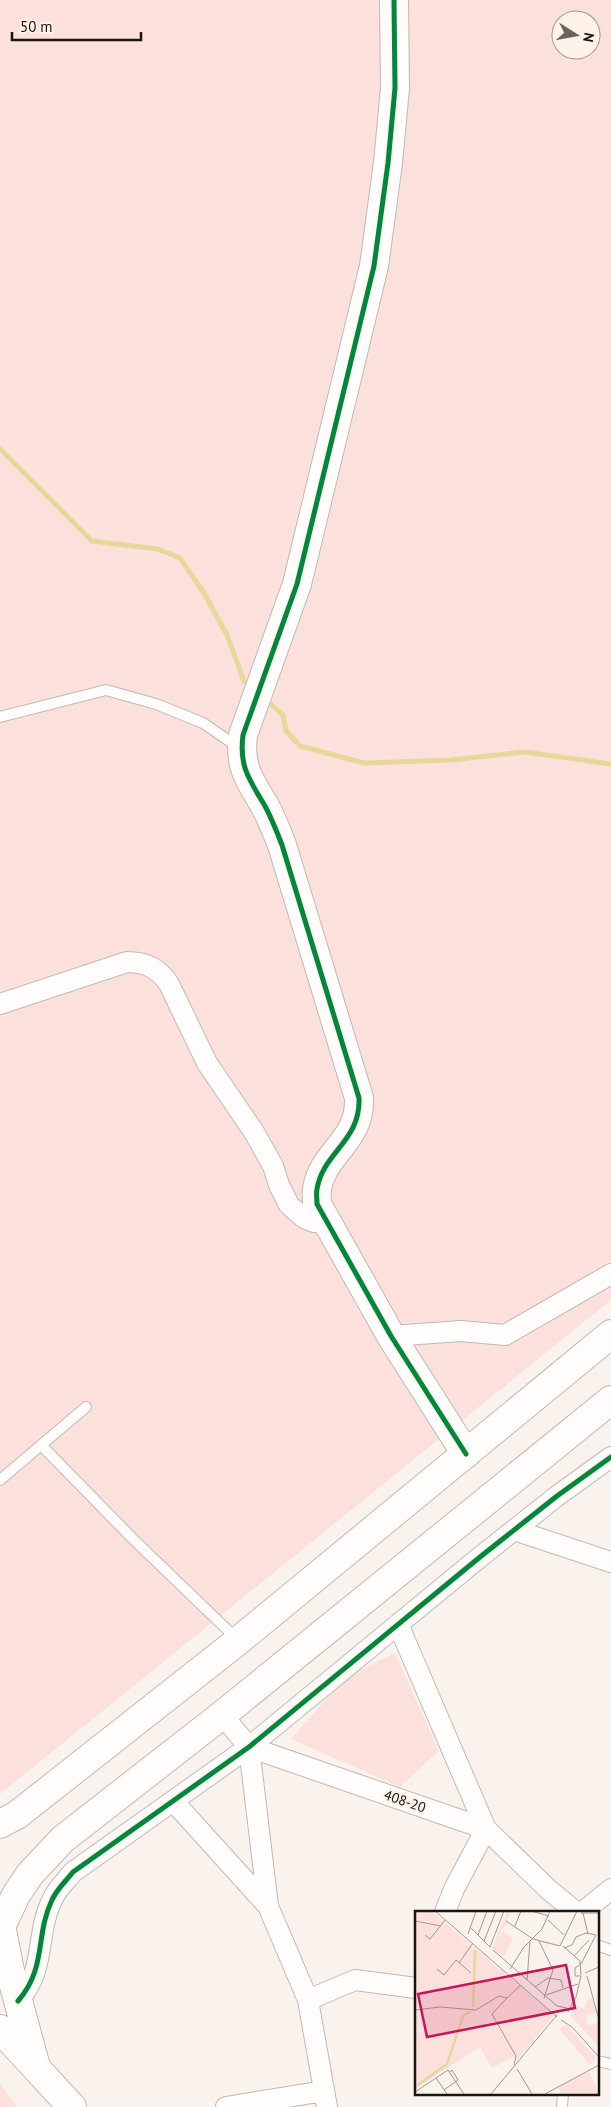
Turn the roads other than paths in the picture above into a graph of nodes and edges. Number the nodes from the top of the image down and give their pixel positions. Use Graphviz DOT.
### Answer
graph roads {
  1 [pos="394,0"];
  2 [pos="0,716"];
  3 [pos="242,742"];
  4 [pos="0,1004"];
  5 [pos="326,1223"];
  6 [pos="611,1274"];
  7 [pos="611,1334"];
  8 [pos="391,1336"];
  9 [pos="611,1400"];
  10 [pos="86,1407"];
  11 [pos="41,1445"];
  12 [pos="466,1454"];
  13 [pos="611,1457"];
  14 [pos="0,1480"];
  15 [pos="514,1530"];
  16 [pos="611,1562"];
  17 [pos="398,1624"];
  18 [pos="238,1641"];
  19 [pos="222,1715"];
  20 [pos="249,1747"];
  21 [pos="173,1801"];
  22 [pos="0,1824"];
  23 [pos="486,1829"];
  24 [pos="611,1890"];
  25 [pos="268,1906"];
  26 [pos="445,1911"];
  27 [pos="575,1911"];
  28 [pos="584,1911"];
  29 [pos="1,1925"];
  30 [pos="598,1944"];
  31 [pos="611,1950"];
  32 [pos="415,1988"];
  33 [pos="308,2000"];
  34 [pos="18,2001"];
  35 [pos="0,2029"];
  36 [pos="598,2061"];
  37 [pos="611,2064"];
  38 [pos="36,2068"];
  39 [pos="563,2094"];
  40 [pos="326,2099"];
  41 [pos="72,2107"];
  42 [pos="226,2107"];
  43 [pos="562,2107"];
  1 -- 3 [label="main road"];
  2 -- 3 [label="lane"];
  3 -- 5 [label="main road"];
  4 -- 5 [label="street"];
  5 -- 8 [label="main road"];
  6 -- 8 [label="street"];
  7 -- 12 [label="main road"];
  8 -- 12 [label="main road"];
  9 -- 19 [label="main road"];
  10 -- 11 [label="lane"];
  11 -- 14 [label="lane"];
  11 -- 18 [label="lane"];
  12 -- 18 [label="main road"];
  13 -- 15 [label="street"];
  15 -- 16 [label="street"];
  15 -- 17 [label="street"];
  17 -- 20 [label="street"];
  17 -- 23 [label="street"];
  18 -- 22 [label="main road"];
  19 -- 20 [label="street"];
  19 -- 29 [label="main road"];
  20 -- 21 [label="street"];
  20 -- 23 [label="street, 408-20"];
  20 -- 25 [label="street"];
  21 -- 25 [label="street"];
  21 -- 34 [label="street"];
  23 -- 26 [label="street"];
  23 -- 27 [label="street, 408-20"];
  24 -- 28 [label="street"];
  25 -- 33 [label="street"];
  29 -- 34 [label="main road"];
  30 -- 31 [label="lane"];
  32 -- 33 [label="street"];
  33 -- 40 [label="street"];
  34 -- 38 [label="main road"];
  35 -- 38 [label="main road"];
  36 -- 37 [label="lane"];
  38 -- 41 [label="main road"];
  39 -- 43 [label="lane"];
  40 -- 42 [label="street"];
}
